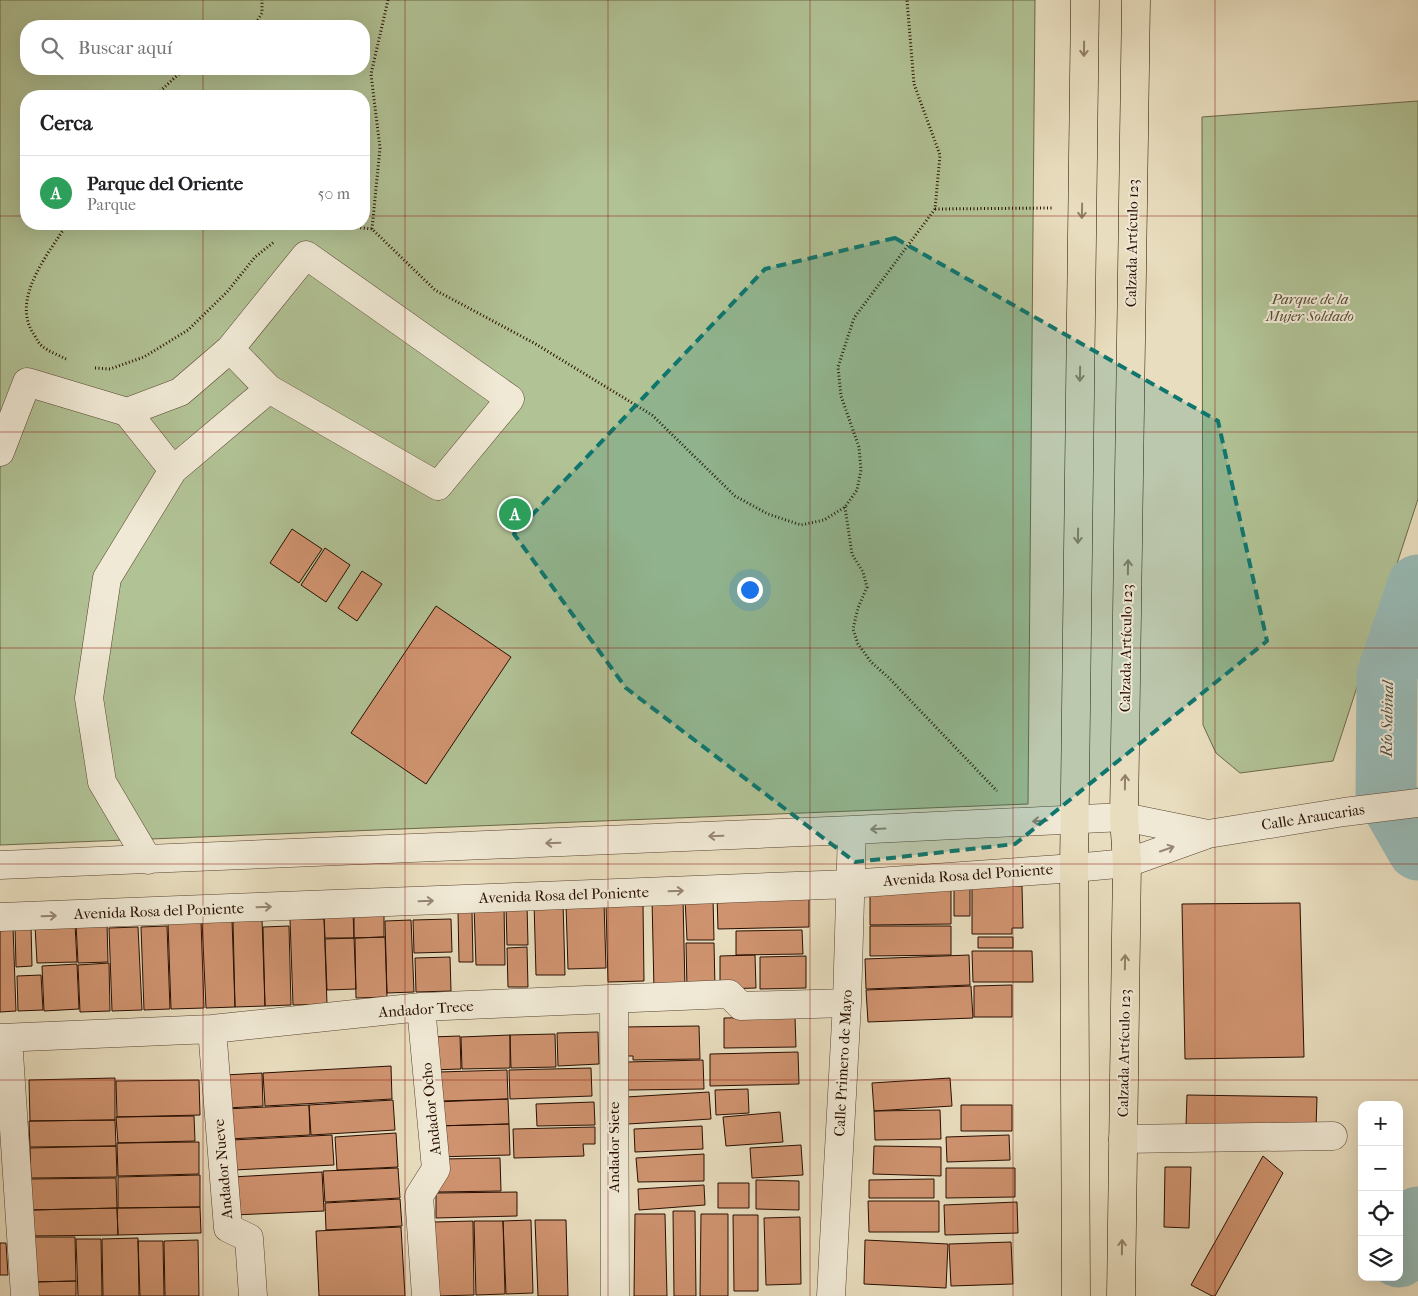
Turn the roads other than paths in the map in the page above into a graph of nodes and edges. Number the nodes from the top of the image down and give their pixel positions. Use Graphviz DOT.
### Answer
graph roads {
  1 [pos="1085,0"];
  2 [pos="1136,0"];
  3 [pos="230,349"];
  4 [pos="269,389"];
  5 [pos="127,412"];
  6 [pos="0,452"];
  7 [pos="173,470"];
  8 [pos="1418,802"];
  9 [pos="1124,817"];
  10 [pos="1075,820"];
  11 [pos="852,830"];
  12 [pos="1208,834"];
  13 [pos="148,860"];
  14 [pos="1127,863"];
  15 [pos="0,865"];
  16 [pos="1074,868"];
  17 [pos="850,884"];
  18 [pos="0,918"];
  19 [pos="614,999"];
  20 [pos="847,1003"];
  21 [pos="421,1007"];
  22 [pos="212,1029"];
  23 [pos="4,1038"];
  24 [pos="1333,1136"];
  25 [pos="1122,1139"];
  26 [pos="25,1296"];
  27 [pos="254,1296"];
  28 [pos="426,1296"];
  29 [pos="615,1296"];
  30 [pos="831,1296"];
  31 [pos="1076,1296"];
  32 [pos="1121,1296"];
  1 -- 10 [label="main road, one-way"];
  9 -- 2 [label="main road, Calzada Artículo 123, one-way"];
  3 -- 4 [label="street"];
  3 -- 4 [label="street"];
  3 -- 5 [label="street"];
  4 -- 7 [label="street"];
  5 -- 6 [label="street"];
  5 -- 7 [label="street"];
  7 -- 13 [label="street"];
  8 -- 12 [label="street, Calle Araucarias"];
  9 -- 10 [label="street"];
  9 -- 12 [label="street, Calle Araucarias"];
  9 -- 14 [label="main road, Calzada Artículo 123"];
  10 -- 11 [label="street, one-way"];
  10 -- 16 [label="main road"];
  11 -- 13 [label="street, one-way"];
  11 -- 17 [label="street, Calle Primero de Mayo"];
  14 -- 12 [label="street, Calle Araucarias, one-way"];
  13 -- 15 [label="street"];
  14 -- 16 [label="street, Avenida Rosa del Poniente"];
  25 -- 14 [label="main road, Calzada Artículo 123, one-way"];
  16 -- 17 [label="street, Avenida Rosa del Poniente"];
  16 -- 31 [label="main road"];
  18 -- 17 [label="street, Avenida Rosa del Poniente, one-way"];
  17 -- 20 [label="street, Calle Primero de Mayo"];
  19 -- 20 [label="street, Andador Trece"];
  19 -- 21 [label="street, Andador Trece"];
  19 -- 29 [label="street, Andador Siete"];
  20 -- 30 [label="street, Calle Primero de Mayo"];
  21 -- 22 [label="street, Andador Trece"];
  21 -- 28 [label="street, Andador Ocho"];
  22 -- 23 [label="street, Andador Trece"];
  22 -- 27 [label="street, Andador Nueve"];
  23 -- 26 [label="street"];
  24 -- 25 [label="street"];
  32 -- 25 [label="main road, Calzada Artículo 123, one-way"];
}
